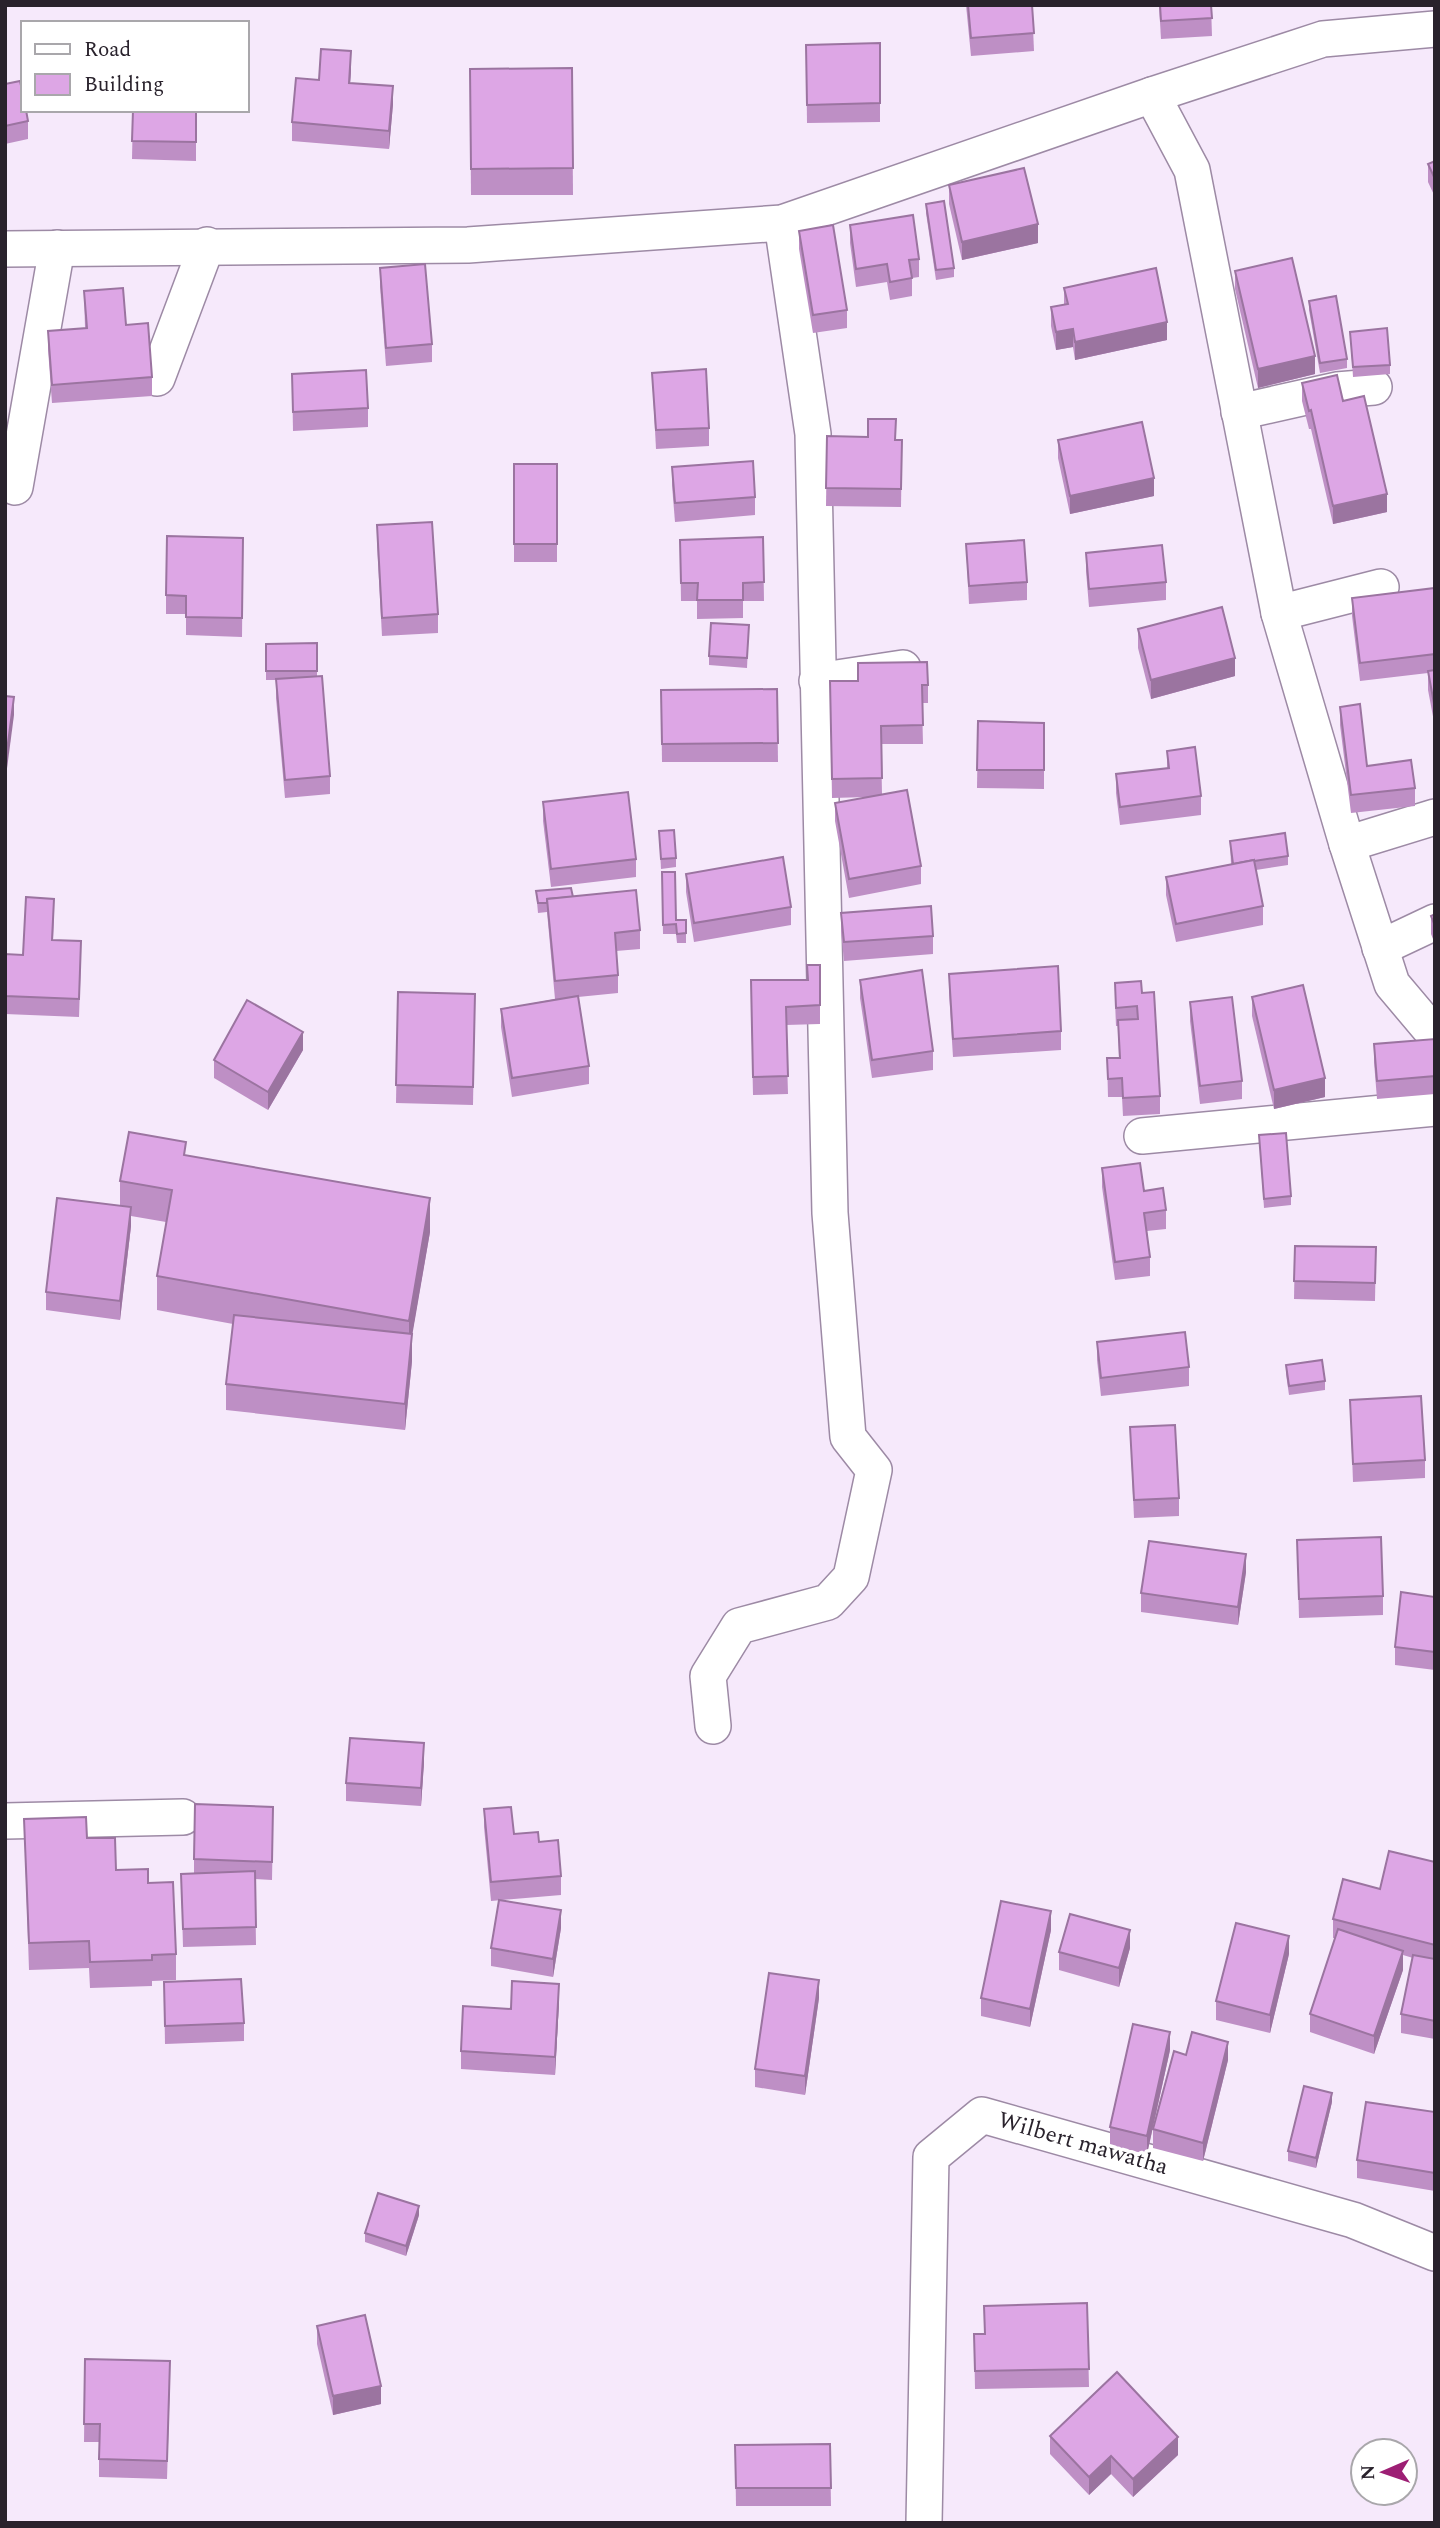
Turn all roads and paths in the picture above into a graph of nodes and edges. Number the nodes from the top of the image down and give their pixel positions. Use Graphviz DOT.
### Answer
graph roads {
  1 [pos="1435,29"];
  2 [pos="1152,95"];
  3 [pos="782,223"];
  4 [pos="207,245"];
  5 [pos="5,248"];
  6 [pos="57,248"];
  7 [pos="157,378"];
  8 [pos="1374,387"];
  9 [pos="1239,412"];
  10 [pos="15,487"];
  11 [pos="1381,587"];
  12 [pos="1279,613"];
  13 [pos="919,665"];
  14 [pos="817,681"];
  15 [pos="1435,817"];
  16 [pos="1348,844"];
  17 [pos="1435,922"];
  18 [pos="1380,948"];
  19 [pos="1435,1035"];
  20 [pos="1435,1108"];
  21 [pos="1142,1136"];
  22 [pos="713,1726"];
  23 [pos="183,1816"];
  24 [pos="5,1821"];
  25 [pos="1435,2253"];
  26 [pos="924,2523"];
  1 -- 2 [label="street"];
  2 -- 3 [label="street"];
  2 -- 9 [label="street"];
  3 -- 4 [label="street"];
  3 -- 14 [label="street"];
  4 -- 6 [label="street"];
  4 -- 7 [label="street"];
  5 -- 6 [label="street"];
  6 -- 10 [label="street"];
  8 -- 9 [label="street"];
  9 -- 12 [label="street"];
  11 -- 12 [label="street"];
  12 -- 16 [label="street"];
  13 -- 14 [label="street"];
  14 -- 22 [label="street"];
  15 -- 16 [label="street"];
  16 -- 18 [label="street"];
  17 -- 18 [label="street"];
  18 -- 19 [label="street"];
  20 -- 21 [label="street"];
  23 -- 24 [label="street"];
  25 -- 26 [label="street, Wilbert mawatha"];
}
